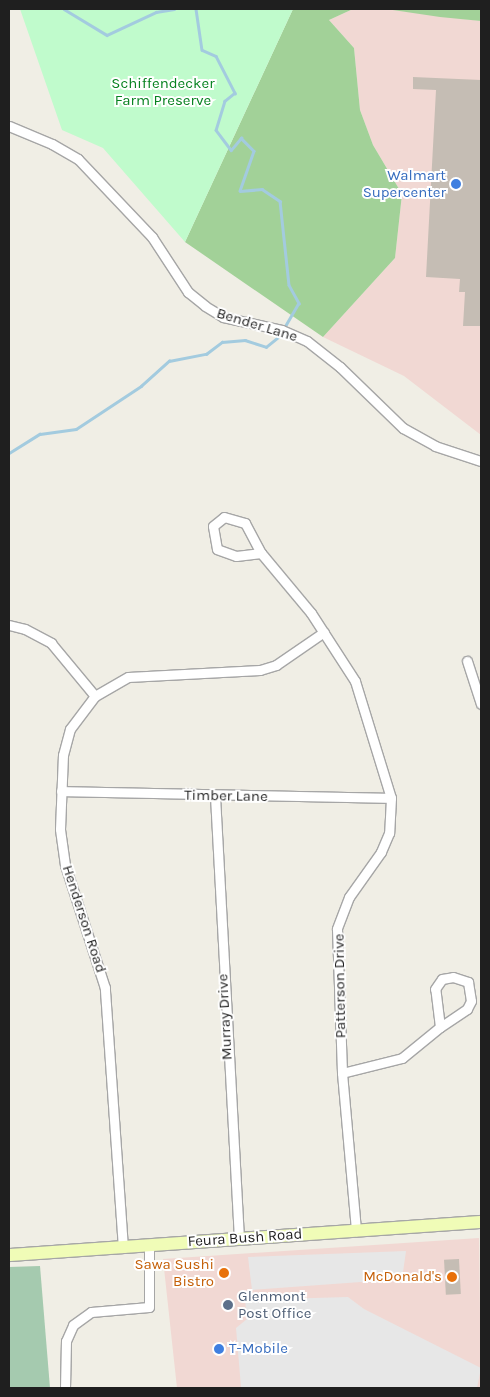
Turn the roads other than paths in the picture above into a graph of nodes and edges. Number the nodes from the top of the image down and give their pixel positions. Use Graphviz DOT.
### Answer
graph roads {
  1 [pos="9,126"];
  2 [pos="481,461"];
  3 [pos="261,553"];
  4 [pos="9,625"];
  5 [pos="324,632"];
  6 [pos="467,662"];
  7 [pos="96,696"];
  8 [pos="481,704"];
  9 [pos="61,791"];
  10 [pos="215,796"];
  11 [pos="391,798"];
  12 [pos="440,1027"];
  13 [pos="342,1073"];
  14 [pos="481,1222"];
  15 [pos="356,1231"];
  16 [pos="239,1238"];
  17 [pos="149,1246"];
  18 [pos="123,1248"];
  19 [pos="9,1255"];
  20 [pos="65,1388"];
  1 -- 2 [label="street, Bender Lane"];
  3 -- 3 [label="street, Patterson Drive"];
  3 -- 5 [label="street, Patterson Drive"];
  4 -- 7 [label="street"];
  5 -- 7 [label="street, Henderson Road"];
  5 -- 11 [label="street, Patterson Drive"];
  6 -- 8 [label="street"];
  7 -- 9 [label="street, Henderson Road"];
  9 -- 10 [label="street, Timber Lane"];
  9 -- 18 [label="street, Henderson Road"];
  10 -- 11 [label="street, Timber Lane"];
  10 -- 16 [label="street, Murray Drive"];
  11 -- 13 [label="street, Patterson Drive"];
  12 -- 12 [label="street"];
  12 -- 13 [label="street"];
  13 -- 15 [label="street, Patterson Drive"];
  14 -- 15 [label="main road, Feura Bush Road"];
  15 -- 16 [label="main road, Feura Bush Road"];
  16 -- 17 [label="main road, Feura Bush Road"];
  17 -- 18 [label="main road, Feura Bush Road"];
  17 -- 20 [label="street"];
  18 -- 19 [label="main road, Feura Bush Road"];
}
